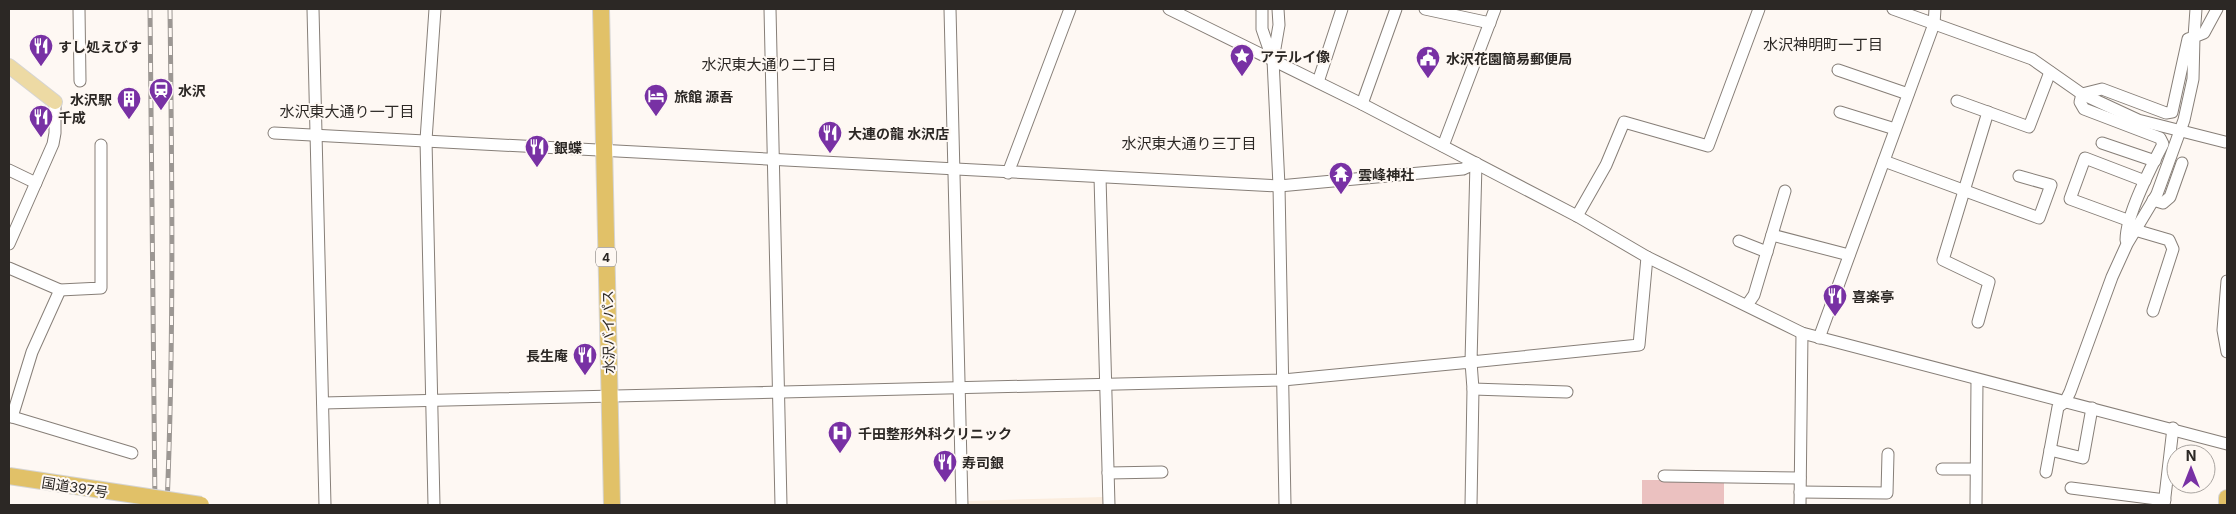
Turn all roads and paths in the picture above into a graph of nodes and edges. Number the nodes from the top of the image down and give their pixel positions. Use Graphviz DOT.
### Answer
graph roads {
  1 [pos="79,9"];
  2 [pos="313,9"];
  3 [pos="435,9"];
  4 [pos="600,9"];
  5 [pos="770,9"];
  6 [pos="950,9"];
  7 [pos="1070,9"];
  8 [pos="1262,9"];
  9 [pos="1278,9"];
  10 [pos="1342,9"];
  11 [pos="1396,9"];
  12 [pos="1425,9"];
  13 [pos="1495,9"];
  14 [pos="1759,9"];
  15 [pos="1893,9"];
  16 [pos="1935,9"];
  17 [pos="2196,9"];
  18 [pos="2217,9"];
  19 [pos="1174,10"];
  20 [pos="1490,23"];
  21 [pos="1934,24"];
  22 [pos="2194,38"];
  23 [pos="1273,60"];
  24 [pos="9,66"];
  25 [pos="1838,70"];
  26 [pos="2050,72"];
  27 [pos="80,81"];
  28 [pos="1318,82"];
  29 [pos="1908,94"];
  30 [pos="2082,94"];
  31 [pos="1957,101"];
  32 [pos="55,102"];
  33 [pos="1362,104"];
  34 [pos="1840,112"];
  35 [pos="1988,112"];
  36 [pos="1895,130"];
  37 [pos="2180,130"];
  38 [pos="274,133"];
  39 [pos="316,134"];
  40 [pos="426,140"];
  41 [pos="2226,142"];
  42 [pos="2102,143"];
  43 [pos="101,145"];
  44 [pos="1443,146"];
  45 [pos="604,150"];
  46 [pos="772,159"];
  47 [pos="1884,161"];
  48 [pos="2154,161"];
  49 [pos="1476,163"];
  50 [pos="2182,163"];
  51 [pos="953,169"];
  52 [pos="9,170"];
  53 [pos="1008,172"];
  54 [pos="2019,176"];
  55 [pos="1100,177"];
  56 [pos="2145,181"];
  57 [pos="36,183"];
  58 [pos="1279,186"];
  59 [pos="1963,190"];
  60 [pos="1785,191"];
  61 [pos="2153,200"];
  62 [pos="1577,216"];
  63 [pos="2133,226"];
  64 [pos="1772,235"];
  65 [pos="1739,241"];
  66 [pos="9,244"];
  67 [pos="1767,252"];
  68 [pos="1849,255"];
  69 [pos="1648,257"];
  70 [pos="9,268"];
  71 [pos="2227,282"];
  72 [pos="60,290"];
  73 [pos="1747,305"];
  74 [pos="2153,311"];
  75 [pos="1978,322"];
  76 [pos="1802,333"];
  77 [pos="1819,338"];
  78 [pos="2227,352"];
  79 [pos="1471,362"];
  80 [pos="1283,380"];
  81 [pos="1977,380"];
  82 [pos="1104,383"];
  83 [pos="958,388"];
  84 [pos="1473,389"];
  85 [pos="778,392"];
  86 [pos="1567,392"];
  87 [pos="610,397"];
  88 [pos="430,400"];
  89 [pos="2065,402"];
  90 [pos="322,403"];
  91 [pos="2092,408"];
  92 [pos="10,417"];
  93 [pos="2173,428"];
  94 [pos="2227,444"];
  95 [pos="2050,450"];
  96 [pos="132,453"];
  97 [pos="1888,454"];
  98 [pos="1942,469"];
  99 [pos="1976,469"];
  100 [pos="1162,472"];
  101 [pos="2046,472"];
  102 [pos="1108,473"];
  103 [pos="9,476"];
  104 [pos="1664,476"];
  105 [pos="1800,478"];
  106 [pos="2071,488"];
  107 [pos="1800,492"];
  108 [pos="2227,498"];
  109 [pos="2164,502"];
  110 [pos="201,505"];
  111 [pos="325,505"];
  112 [pos="434,505"];
  113 [pos="612,505"];
  114 [pos="781,505"];
  115 [pos="962,505"];
  116 [pos="1109,505"];
  117 [pos="1285,505"];
  118 [pos="1471,505"];
  119 [pos="1800,505"];
  120 [pos="1976,505"];
  121 [pos="2227,505"];
  1 -- 27 [label="street"];
  2 -- 39 [label="street"];
  3 -- 40 [label="street"];
  4 -- 45 [label="highway, 水沢バイパス / 4"];
  5 -- 46 [label="street"];
  6 -- 51 [label="street"];
  7 -- 53 [label="street"];
  8 -- 23 [label="street"];
  9 -- 23 [label="street"];
  10 -- 28 [label="street"];
  11 -- 33 [label="street"];
  12 -- 20 [label="street"];
  13 -- 20 [label="street"];
  14 -- 62 [label="street"];
  15 -- 21 [label="street"];
  16 -- 21 [label="street"];
  17 -- 22 [label="street"];
  18 -- 22 [label="street"];
  19 -- 23 [label="street"];
  20 -- 44 [label="street"];
  21 -- 26 [label="street"];
  21 -- 29 [label="street"];
  22 -- 30 [label="street"];
  22 -- 37 [label="street"];
  23 -- 28 [label="street"];
  23 -- 58 [label="street"];
  24 -- 32 [label="main road"];
  25 -- 29 [label="street"];
  26 -- 30 [label="street"];
  26 -- 35 [label="street"];
  28 -- 33 [label="street"];
  29 -- 36 [label="street"];
  30 -- 37 [label="street"];
  30 -- 48 [label="street"];
  31 -- 35 [label="street"];
  32 -- 57 [label="street"];
  33 -- 44 [label="street"];
  34 -- 36 [label="street"];
  35 -- 59 [label="street"];
  36 -- 47 [label="street"];
  37 -- 41 [label="street"];
  37 -- 61 [label="street"];
  38 -- 39 [label="street"];
  39 -- 40 [label="street"];
  39 -- 90 [label="street"];
  40 -- 45 [label="street"];
  40 -- 88 [label="street"];
  42 -- 48 [label="street"];
  43 -- 72 [label="street"];
  44 -- 49 [label="street"];
  45 -- 46 [label="street"];
  45 -- 87 [label="highway, 水沢バイパス / 4"];
  46 -- 51 [label="street"];
  46 -- 85 [label="street"];
  47 -- 59 [label="street"];
  47 -- 68 [label="street"];
  48 -- 56 [label="street"];
  49 -- 58 [label="street"];
  49 -- 62 [label="street"];
  49 -- 79 [label="street"];
  50 -- 61 [label="street"];
  51 -- 53 [label="street"];
  51 -- 83 [label="street"];
  52 -- 57 [label="street"];
  53 -- 55 [label="street"];
  54 -- 59 [label="street"];
  55 -- 58 [label="street"];
  55 -- 82 [label="street"];
  56 -- 63 [label="street"];
  56 -- 63 [label="street"];
  57 -- 66 [label="street"];
  58 -- 80 [label="street"];
  59 -- 75 [label="street"];
  60 -- 64 [label="street"];
  61 -- 63 [label="street"];
  62 -- 69 [label="street"];
  63 -- 74 [label="street"];
  63 -- 89 [label="street"];
  64 -- 67 [label="street"];
  64 -- 68 [label="street"];
  65 -- 67 [label="street"];
  67 -- 73 [label="street"];
  68 -- 77 [label="street"];
  69 -- 73 [label="street"];
  69 -- 79 [label="street"];
  70 -- 72 [label="street"];
  71 -- 78 [label="street"];
  72 -- 92 [label="street"];
  73 -- 76 [label="street"];
  76 -- 77 [label="street"];
  76 -- 105 [label="street"];
  77 -- 81 [label="street"];
  79 -- 80 [label="street"];
  79 -- 84 [label="street"];
  80 -- 82 [label="street"];
  80 -- 117 [label="street"];
  81 -- 89 [label="street"];
  81 -- 99 [label="street"];
  82 -- 83 [label="street"];
  82 -- 102 [label="street"];
  83 -- 85 [label="street"];
  83 -- 115 [label="street"];
  84 -- 86 [label="street"];
  84 -- 118 [label="street"];
  85 -- 87 [label="street"];
  85 -- 114 [label="street"];
  87 -- 88 [label="street"];
  87 -- 113 [label="highway, 水沢バイパス / 4"];
  88 -- 90 [label="street"];
  88 -- 112 [label="street"];
  89 -- 91 [label="street"];
  89 -- 95 [label="street"];
  90 -- 111 [label="street"];
  91 -- 93 [label="street"];
  91 -- 95 [label="street"];
  92 -- 96 [label="street"];
  93 -- 94 [label="street"];
  93 -- 109 [label="street"];
  95 -- 101 [label="street"];
  97 -- 107 [label="street"];
  98 -- 99 [label="street"];
  99 -- 120 [label="street"];
  100 -- 102 [label="street"];
  102 -- 116 [label="street"];
  103 -- 110 [label="highway, 国道397号, bridge"];
  104 -- 105 [label="street"];
  105 -- 107 [label="street"];
  106 -- 109 [label="street"];
  107 -- 119 [label="street"];
  108 -- 121 [label="highway"];
}
